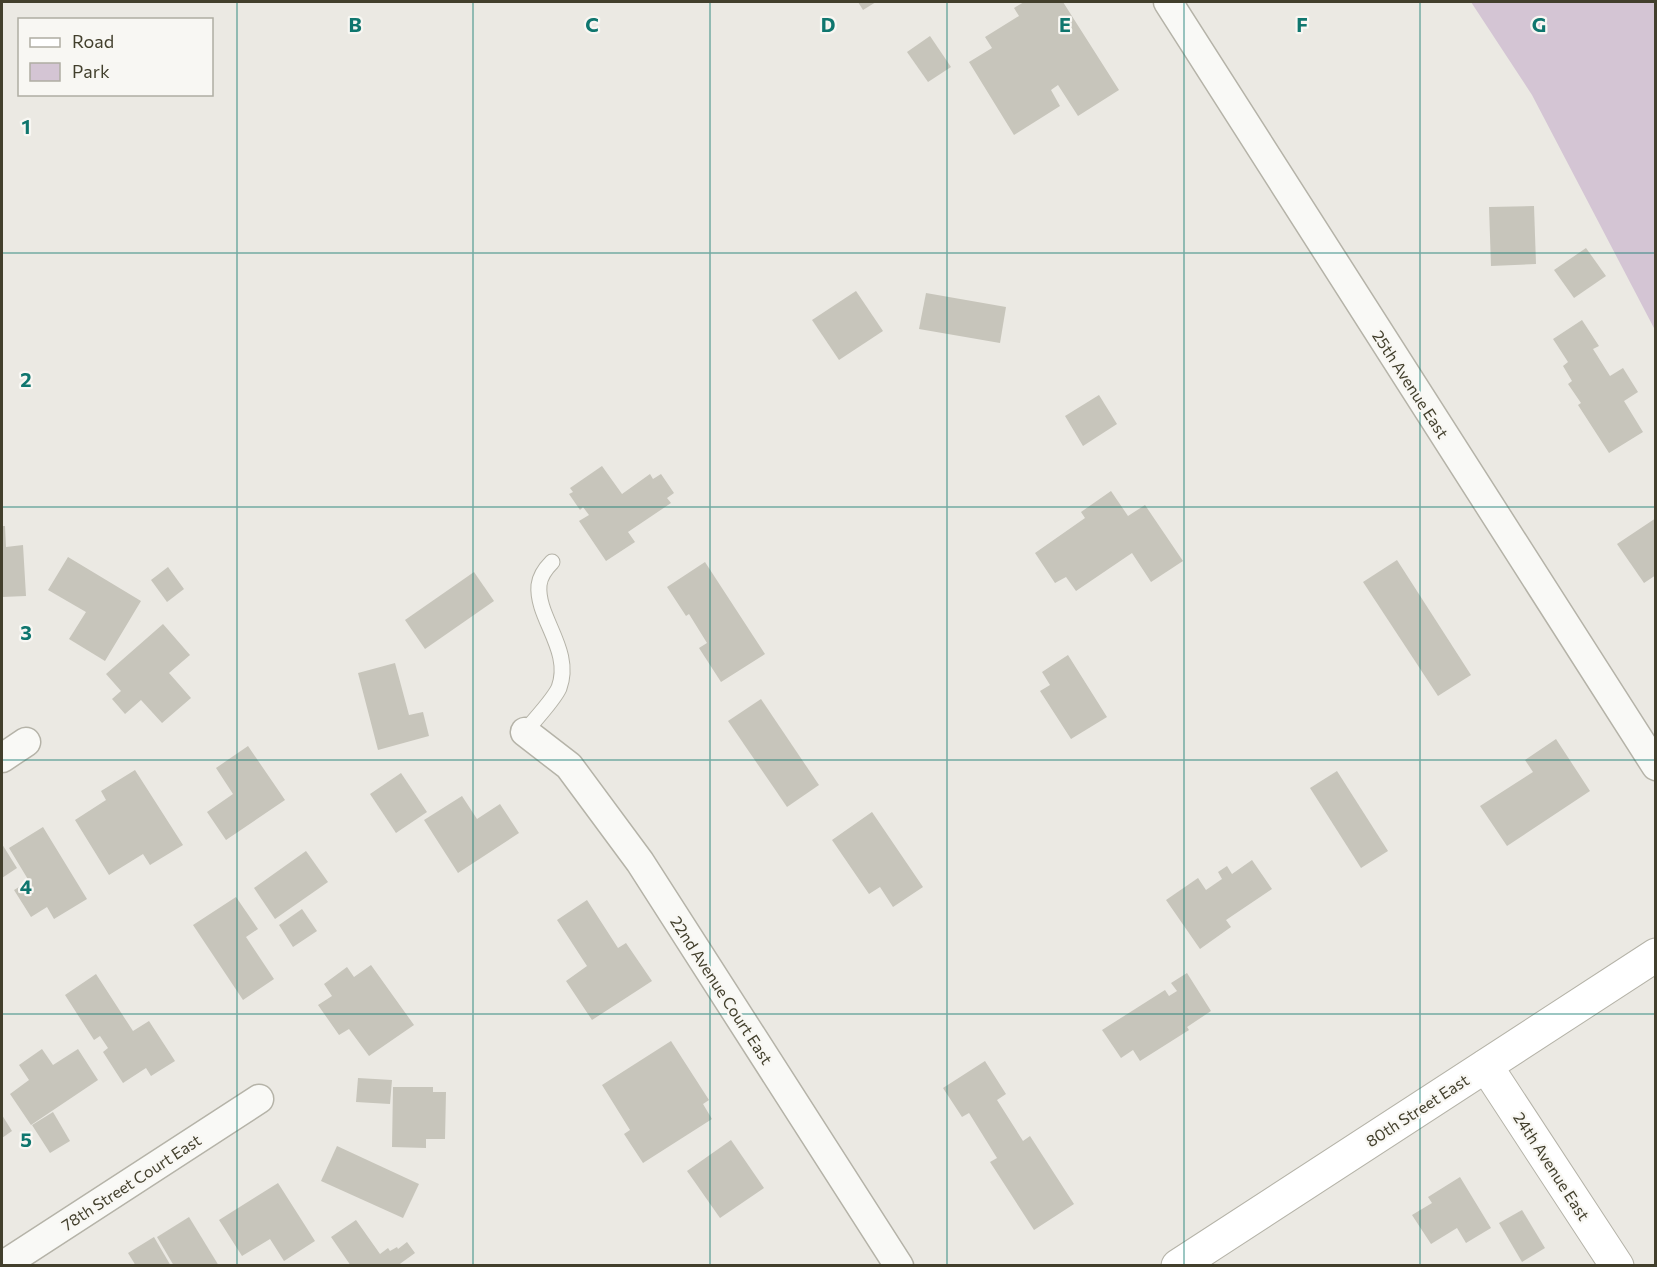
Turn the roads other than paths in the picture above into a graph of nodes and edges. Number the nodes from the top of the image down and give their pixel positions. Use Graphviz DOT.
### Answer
graph roads {
  1 [pos="1167,2"];
  2 [pos="552,562"];
  3 [pos="525,732"];
  4 [pos="26,742"];
  5 [pos="2,758"];
  6 [pos="1656,766"];
  7 [pos="1656,956"];
  8 [pos="1486,1066"];
  9 [pos="259,1099"];
  10 [pos="2,1266"];
  11 [pos="899,1266"];
  12 [pos="1178,1266"];
  13 [pos="1617,1266"];
  1 -- 6 [label="street, 25th Avenue East"];
  2 -- 3 [label="lane"];
  3 -- 11 [label="street, 22nd Avenue Court East"];
  4 -- 5 [label="street"];
  7 -- 8 [label="street, 80th Street East"];
  8 -- 12 [label="street, 80th Street East"];
  8 -- 13 [label="street, 24th Avenue East"];
  9 -- 10 [label="street, 78th Street Court East"];
}
